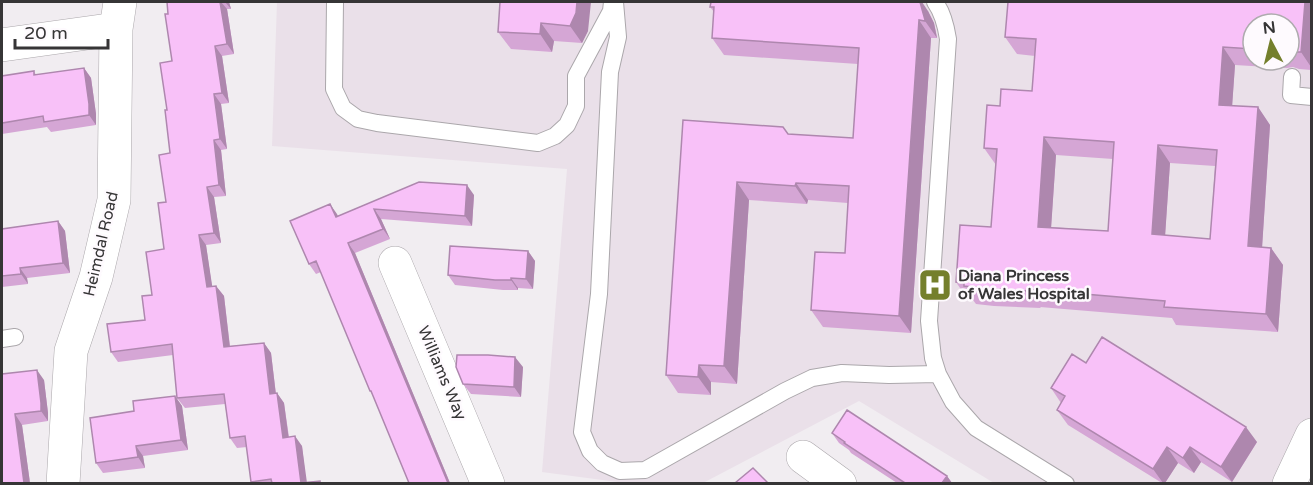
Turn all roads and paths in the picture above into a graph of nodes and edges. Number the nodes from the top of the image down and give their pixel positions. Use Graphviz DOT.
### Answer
graph roads {
  1 [pos="335,2"];
  2 [pos="613,2"];
  3 [pos="935,2"];
  4 [pos="118,15"];
  5 [pos="2,45"];
  6 [pos="1292,77"];
  7 [pos="1311,97"];
  8 [pos="395,263"];
  9 [pos="938,374"];
  10 [pos="1310,440"];
  11 [pos="803,457"];
  12 [pos="63,483"];
  13 [pos="488,483"];
  14 [pos="840,483"];
  15 [pos="1066,483"];
  16 [pos="1290,483"];
  1 -- 2 [label="lane"];
  2 -- 9 [label="lane"];
  3 -- 9 [label="lane"];
  4 -- 5 [label="street"];
  4 -- 12 [label="street, Heimdal Road"];
  6 -- 7 [label="lane"];
  8 -- 13 [label="street, Williams Way"];
  9 -- 15 [label="lane"];
  10 -- 16 [label="street"];
  11 -- 14 [label="street"];
}
